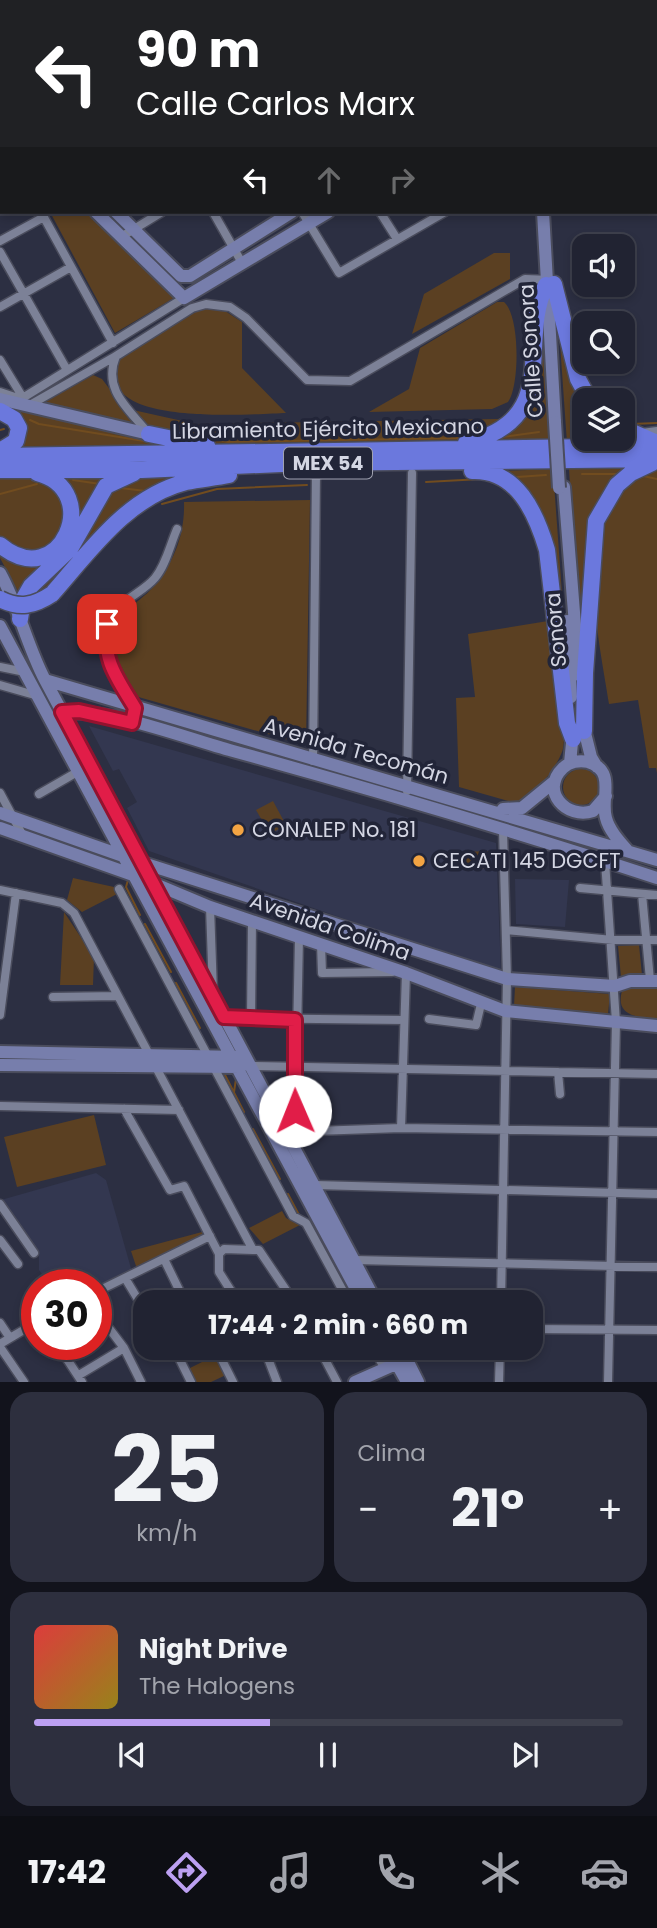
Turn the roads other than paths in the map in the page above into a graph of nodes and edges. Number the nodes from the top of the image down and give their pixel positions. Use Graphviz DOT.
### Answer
graph roads {
  1 [pos="43,214"];
  2 [pos="98,214"];
  3 [pos="118,214"];
  4 [pos="157,214"];
  5 [pos="214,214"];
  6 [pos="289,214"];
  7 [pos="381,214"];
  8 [pos="441,214"];
  9 [pos="543,214"];
  10 [pos="551,214"];
  11 [pos="305,218"];
  12 [pos="134,229"];
  13 [pos="121,237"];
  14 [pos="397,239"];
  15 [pos="0,241"];
  16 [pos="234,248"];
  17 [pos="0,252"];
  18 [pos="242,263"];
  19 [pos="71,267"];
  20 [pos="550,282"];
  21 [pos="24,294"];
  22 [pos="184,298"];
  23 [pos="0,307"];
  24 [pos="113,343"];
  25 [pos="116,356"];
  26 [pos="0,360"];
  27 [pos="97,367"];
  28 [pos="67,370"];
  29 [pos="111,386"];
  30 [pos="583,388"];
  31 [pos="0,392"];
  32 [pos="0,399"];
  33 [pos="25,403"];
  34 [pos="0,411"];
  35 [pos="635,431"];
  36 [pos="657,431"];
  37 [pos="149,434"];
  38 [pos="635,434"];
  39 [pos="657,445"];
  40 [pos="440,448"];
  41 [pos="0,454"];
  42 [pos="252,459"];
  43 [pos="657,460"];
  44 [pos="539,461"];
  45 [pos="21,469"];
  46 [pos="0,470"];
  47 [pos="142,470"];
  48 [pos="486,470"];
  49 [pos="412,472"];
  50 [pos="316,473"];
  51 [pos="562,488"];
  52 [pos="177,529"];
  53 [pos="0,545"];
  54 [pos="0,573"];
  55 [pos="0,599"];
  56 [pos="20,619"];
  57 [pos="0,626"];
  58 [pos="0,667"];
  59 [pos="25,672"];
  60 [pos="45,681"];
  61 [pos="0,685"];
  62 [pos="38,696"];
  63 [pos="135,708"];
  64 [pos="62,712"];
  65 [pos="132,723"];
  66 [pos="579,735"];
  67 [pos="313,758"];
  68 [pos="570,764"];
  69 [pos="597,767"];
  70 [pos="79,771"];
  71 [pos="313,773"];
  72 [pos="555,781"];
  73 [pos="407,786"];
  74 [pos="0,793"];
  75 [pos="39,794"];
  76 [pos="556,796"];
  77 [pos="606,796"];
  78 [pos="405,801"];
  79 [pos="478,806"];
  80 [pos="0,813"];
  81 [pos="13,817"];
  82 [pos="605,818"];
  83 [pos="109,826"];
  84 [pos="0,828"];
  85 [pos="503,830"];
  86 [pos="559,830"];
  87 [pos="23,836"];
  88 [pos="603,844"];
  89 [pos="99,848"];
  90 [pos="569,850"];
  91 [pos="628,851"];
  92 [pos="126,857"];
  93 [pos="605,860"];
  94 [pos="657,860"];
  95 [pos="143,863"];
  96 [pos="136,876"];
  97 [pos="657,878"];
  98 [pos="153,883"];
  99 [pos="580,888"];
  100 [pos="119,889"];
  101 [pos="0,890"];
  102 [pos="607,890"];
  103 [pos="16,893"];
  104 [pos="642,894"];
  105 [pos="657,895"];
  106 [pos="210,906"];
  107 [pos="252,921"];
  108 [pos="506,930"];
  109 [pos="299,937"];
  110 [pos="646,939"];
  111 [pos="612,940"];
  112 [pos="657,940"];
  113 [pos="320,944"];
  114 [pos="404,972"];
  115 [pos="507,979"];
  116 [pos="653,980"];
  117 [pos="615,986"];
  118 [pos="118,996"];
  119 [pos="53,997"];
  120 [pos="208,999"];
  121 [pos="481,1004"];
  122 [pos="0,1009"];
  123 [pos="505,1011"];
  124 [pos="0,1015"];
  125 [pos="251,1018"];
  126 [pos="219,1019"];
  127 [pos="429,1019"];
  128 [pos="295,1020"];
  129 [pos="404,1020"];
  130 [pos="616,1022"];
  131 [pos="657,1026"];
  132 [pos="0,1052"];
  133 [pos="153,1061"];
  134 [pos="212,1062"];
  135 [pos="241,1062"];
  136 [pos="0,1065"];
  137 [pos="295,1069"];
  138 [pos="504,1070"];
  139 [pos="403,1072"];
  140 [pos="558,1072"];
  141 [pos="615,1074"];
  142 [pos="657,1074"];
  143 [pos="560,1094"];
  144 [pos="0,1106"];
  145 [pos="124,1109"];
  146 [pos="179,1111"];
  147 [pos="401,1128"];
  148 [pos="503,1129"];
  149 [pos="612,1131"];
  150 [pos="291,1132"];
  151 [pos="657,1132"];
  152 [pos="315,1185"];
  153 [pos="502,1191"];
  154 [pos="611,1194"];
  155 [pos="657,1194"];
  156 [pos="0,1204"];
  157 [pos="210,1236"];
  158 [pos="0,1240"];
  159 [pos="253,1250"];
  160 [pos="34,1253"];
  161 [pos="219,1254"];
  162 [pos="164,1259"];
  163 [pos="354,1260"];
  164 [pos="18,1264"];
  165 [pos="501,1264"];
  166 [pos="608,1266"];
  167 [pos="657,1267"];
  168 [pos="125,1278"];
  169 [pos="112,1284"];
  170 [pos="179,1290"];
  171 [pos="230,1290"];
  172 [pos="286,1290"];
  173 [pos="342,1290"];
  174 [pos="357,1290"];
  175 [pos="370,1290"];
  176 [pos="501,1290"];
  177 [pos="133,1291"];
  178 [pos="0,1323"];
  179 [pos="543,1329"];
  180 [pos="608,1329"];
  181 [pos="657,1330"];
  182 [pos="21,1331"];
  183 [pos="112,1332"];
  184 [pos="10,1338"];
  185 [pos="0,1345"];
  186 [pos="124,1348"];
  187 [pos="68,1360"];
  188 [pos="180,1360"];
  189 [pos="222,1360"];
  190 [pos="269,1360"];
  191 [pos="325,1360"];
  192 [pos="397,1360"];
  193 [pos="500,1360"];
  194 [pos="81,1379"];
  195 [pos="24,1382"];
  196 [pos="141,1382"];
  197 [pos="191,1382"];
  198 [pos="233,1382"];
  199 [pos="277,1382"];
  200 [pos="337,1382"];
  201 [pos="355,1382"];
  202 [pos="407,1382"];
  203 [pos="418,1382"];
  204 [pos="499,1382"];
  205 [pos="608,1382"];
  1 -- 15 [label="street"];
  1 -- 19 [label="street"];
  2 -- 13 [label="street"];
  3 -- 12 [label="street"];
  4 -- 12 [label="street"];
  5 -- 16 [label="street"];
  6 -- 16 [label="street"];
  7 -- 14 [label="street"];
  8 -- 14 [label="street"];
  9 -- 20 [label="street, Calle Sonora"];
  10 -- 20 [label="street, Calle Sonora"];
  11 -- 14 [label="street"];
  11 -- 18 [label="street"];
  12 -- 13 [label="street"];
  12 -- 16 [label="street"];
  13 -- 22 [label="street"];
  16 -- 18 [label="street"];
  17 -- 21 [label="street"];
  18 -- 22 [label="street"];
  19 -- 21 [label="street"];
  19 -- 24 [label="street"];
  20 -- 25 [label="street"];
  20 -- 30 [label="highway"];
  20 -- 40 [label="highway"];
  20 -- 51 [label="street, Calle Sonora"];
  21 -- 23 [label="street"];
  21 -- 28 [label="street"];
  22 -- 24 [label="street"];
  24 -- 28 [label="street"];
  25 -- 27 [label="street"];
  25 -- 29 [label="street"];
  26 -- 33 [label="street"];
  27 -- 29 [label="street"];
  27 -- 33 [label="street"];
  28 -- 33 [label="street"];
  29 -- 37 [label="street"];
  31 -- 33 [label="street"];
  32 -- 33 [label="street"];
  33 -- 37 [label="street"];
  34 -- 41 [label="highway"];
  35 -- 36 [label="street"];
  37 -- 42 [label="highway"];
  38 -- 39 [label="highway"];
  39 -- 40 [label="highway, Libramiento Ejército Mexicano / MEX 54"];
  40 -- 42 [label="highway, Libramiento Ejército Mexicano / MEX 54"];
  41 -- 42 [label="highway, Libramiento Ejército Mexicano / MEX 54"];
  42 -- 44 [label="highway, Libramiento Ejército Mexicano / MEX 54"];
  42 -- 47 [label="highway, Libramiento Ejército Mexicano / MEX 54"];
  42 -- 50 [label="highway"];
  43 -- 44 [label="highway, Libramiento Ejército Mexicano / MEX 54"];
  43 -- 66 [label="highway"];
  44 -- 48 [label="highway"];
  45 -- 46 [label="highway, Libramiento Ejército Mexicano / MEX 54"];
  45 -- 47 [label="highway, Libramiento Ejército Mexicano / MEX 54"];
  45 -- 53 [label="highway"];
  47 -- 56 [label="highway"];
  48 -- 49 [label="highway"];
  48 -- 66 [label="highway"];
  49 -- 50 [label="highway"];
  49 -- 73 [label="street"];
  50 -- 55 [label="highway, bridge"];
  50 -- 67 [label="street"];
  51 -- 66 [label="street, Sonora"];
  52 -- 63 [label="street"];
  54 -- 56 [label="street"];
  56 -- 60 [label="street"];
  57 -- 59 [label="street"];
  58 -- 59 [label="street"];
  59 -- 62 [label="street"];
  60 -- 63 [label="street, Avenida Tecomán"];
  60 -- 64 [label="street"];
  61 -- 62 [label="street"];
  62 -- 70 [label="street"];
  63 -- 65 [label="street"];
  63 -- 67 [label="street, Avenida Tecomán"];
  64 -- 65 [label="street, Avenida Tecomán"];
  64 -- 95 [label="street"];
  65 -- 71 [label="street, Avenida Tecomán"];
  66 -- 68 [label="street, Sonora"];
  66 -- 69 [label="street, Sonora"];
  67 -- 71 [label="street"];
  67 -- 73 [label="street, Avenida Tecomán"];
  68 -- 69 [label="street"];
  68 -- 72 [label="street"];
  69 -- 77 [label="street, Sonora"];
  70 -- 75 [label="street"];
  70 -- 83 [label="street"];
  71 -- 78 [label="street, Avenida Tecomán"];
  72 -- 76 [label="street"];
  72 -- 79 [label="street"];
  73 -- 78 [label="street"];
  73 -- 79 [label="street, Avenida Tecomán"];
  74 -- 81 [label="street"];
  76 -- 77 [label="street"];
  76 -- 86 [label="street"];
  77 -- 82 [label="street, Sonora"];
  78 -- 85 [label="street, Avenida Tecomán"];
  79 -- 86 [label="street, Avenida Tecomán"];
  80 -- 81 [label="street, Avenida Colima"];
  81 -- 87 [label="street"];
  81 -- 89 [label="street, Avenida Colima"];
  82 -- 88 [label="street, Sonora"];
  82 -- 91 [label="street"];
  83 -- 89 [label="street"];
  83 -- 92 [label="street"];
  84 -- 87 [label="street, Avenida Colima"];
  85 -- 90 [label="street, Avenida Tecomán"];
  85 -- 108 [label="street"];
  86 -- 88 [label="street, Avenida Tecomán"];
  86 -- 90 [label="street"];
  87 -- 96 [label="street, Avenida Colima"];
  88 -- 91 [label="street, Avenida Tecomán"];
  88 -- 93 [label="street, Sonora"];
  89 -- 92 [label="street, Avenida Colima"];
  90 -- 93 [label="street, Avenida Tecomán"];
  91 -- 94 [label="street, Avenida Tecomán"];
  92 -- 95 [label="street, Avenida Colima"];
  92 -- 96 [label="street"];
  93 -- 97 [label="street, Avenida Tecomán"];
  93 -- 102 [label="street"];
  95 -- 98 [label="street"];
  95 -- 115 [label="street, Avenida Colima"];
  96 -- 98 [label="street, Avenida Colima"];
  96 -- 120 [label="street"];
  98 -- 106 [label="street, Avenida Colima"];
  98 -- 120 [label="street"];
  99 -- 102 [label="street"];
  100 -- 134 [label="street"];
  101 -- 103 [label="street"];
  102 -- 104 [label="street"];
  102 -- 111 [label="street"];
  103 -- 118 [label="street"];
  103 -- 122 [label="street"];
  104 -- 105 [label="street"];
  104 -- 110 [label="street"];
  106 -- 107 [label="street, Avenida Colima"];
  106 -- 120 [label="street"];
  107 -- 109 [label="street, Avenida Colima"];
  107 -- 125 [label="street"];
  108 -- 111 [label="street"];
  108 -- 115 [label="street"];
  109 -- 113 [label="street, Avenida Colima"];
  109 -- 128 [label="street"];
  110 -- 111 [label="street"];
  110 -- 112 [label="street"];
  110 -- 116 [label="street"];
  111 -- 117 [label="street"];
  113 -- 114 [label="street, Avenida Colima"];
  113 -- 114 [label="street"];
  114 -- 121 [label="street, Avenida Colima"];
  114 -- 129 [label="street"];
  115 -- 117 [label="street, Avenida Colima"];
  115 -- 123 [label="street"];
  116 -- 117 [label="street, Avenida Colima"];
  117 -- 130 [label="street"];
  118 -- 119 [label="street"];
  118 -- 133 [label="street"];
  120 -- 126 [label="street"];
  121 -- 123 [label="street, Avenida Colima"];
  121 -- 127 [label="street"];
  122 -- 124 [label="street"];
  123 -- 130 [label="street, Avenida Colima"];
  123 -- 138 [label="street"];
  125 -- 126 [label="street"];
  125 -- 128 [label="street"];
  126 -- 135 [label="street"];
  128 -- 129 [label="street"];
  128 -- 137 [label="street"];
  129 -- 139 [label="street"];
  130 -- 131 [label="street, Avenida Colima"];
  130 -- 141 [label="street"];
  132 -- 133 [label="street"];
  133 -- 134 [label="street"];
  133 -- 136 [label="street"];
  133 -- 146 [label="street"];
  134 -- 135 [label="street"];
  134 -- 173 [label="street"];
  135 -- 137 [label="street"];
  135 -- 150 [label="street"];
  135 -- 174 [label="street"];
  137 -- 139 [label="street"];
  137 -- 150 [label="street"];
  138 -- 139 [label="street"];
  138 -- 140 [label="street"];
  138 -- 148 [label="street"];
  139 -- 147 [label="street"];
  140 -- 141 [label="street"];
  140 -- 143 [label="street"];
  141 -- 142 [label="street"];
  141 -- 149 [label="street"];
  144 -- 145 [label="street"];
  145 -- 146 [label="street"];
  145 -- 157 [label="street"];
  146 -- 159 [label="street"];
  147 -- 148 [label="street"];
  147 -- 150 [label="street"];
  148 -- 149 [label="street"];
  148 -- 153 [label="street"];
  149 -- 151 [label="street"];
  149 -- 154 [label="street"];
  150 -- 152 [label="street"];
  152 -- 153 [label="street"];
  152 -- 163 [label="street"];
  153 -- 154 [label="street"];
  153 -- 165 [label="street"];
  154 -- 155 [label="street"];
  154 -- 166 [label="street"];
  156 -- 160 [label="street"];
  157 -- 161 [label="street"];
  157 -- 162 [label="street"];
  158 -- 164 [label="street"];
  159 -- 161 [label="street"];
  159 -- 172 [label="street"];
  161 -- 171 [label="street"];
  162 -- 168 [label="street"];
  162 -- 170 [label="street"];
  163 -- 165 [label="street"];
  163 -- 175 [label="street"];
  165 -- 166 [label="street"];
  165 -- 176 [label="street"];
  166 -- 167 [label="street"];
  166 -- 180 [label="street"];
  168 -- 169 [label="street"];
  168 -- 177 [label="street"];
  178 -- 184 [label="street"];
  179 -- 180 [label="street"];
  180 -- 181 [label="street"];
  180 -- 205 [label="street"];
  182 -- 184 [label="street"];
  183 -- 186 [label="street"];
  184 -- 185 [label="street"];
  185 -- 195 [label="street"];
  186 -- 194 [label="street"];
  186 -- 196 [label="street"];
  187 -- 194 [label="street"];
  188 -- 197 [label="street"];
  189 -- 198 [label="street"];
  190 -- 199 [label="street"];
  191 -- 200 [label="street"];
  192 -- 201 [label="street"];
  192 -- 202 [label="street"];
  192 -- 203 [label="street"];
  193 -- 204 [label="street"];
}
